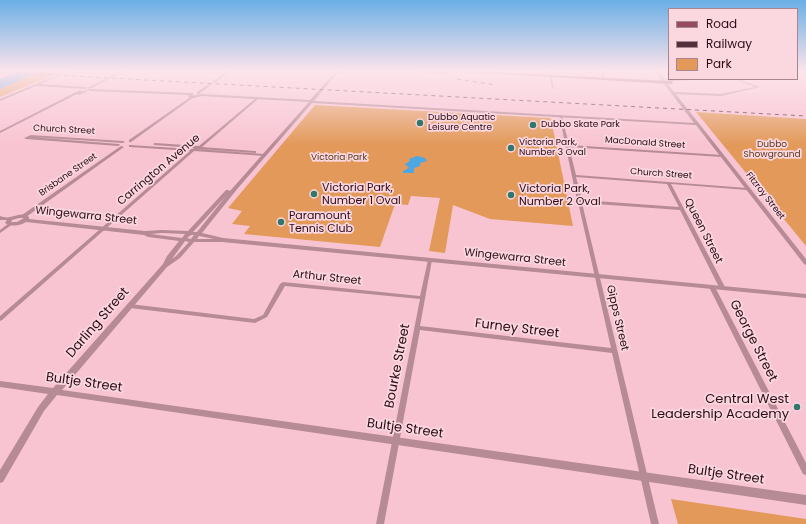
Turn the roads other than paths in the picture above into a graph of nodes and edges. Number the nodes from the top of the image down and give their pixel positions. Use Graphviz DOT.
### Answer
graph roads {
  1 [pos="10,95"];
  2 [pos="71,95"];
  3 [pos="76,95"];
  4 [pos="184,95"];
  5 [pos="217,95"];
  6 [pos="314,95"];
  7 [pos="315,95"];
  8 [pos="676,95"];
  9 [pos="192,96"];
  10 [pos="257,99"];
  11 [pos="0,100"];
  12 [pos="309,102"];
  13 [pos="43,111"];
  14 [pos="560,116"];
  15 [pos="698,124"];
  16 [pos="0,132"];
  17 [pos="132,142"];
  18 [pos="121,144"];
  19 [pos="130,146"];
  20 [pos="567,146"];
  21 [pos="200,147"];
  22 [pos="193,150"];
  23 [pos="263,154"];
  24 [pos="722,156"];
  25 [pos="574,176"];
  26 [pos="668,182"];
  27 [pos="748,188"];
  28 [pos="579,201"];
  29 [pos="682,209"];
  30 [pos="0,218"];
  31 [pos="25,218"];
  32 [pos="11,222"];
  33 [pos="104,228"];
  34 [pos="0,232"];
  35 [pos="145,233"];
  36 [pos="189,234"];
  37 [pos="195,238"];
  38 [pos="184,239"];
  39 [pos="430,260"];
  40 [pos="806,263"];
  41 [pos="165,266"];
  42 [pos="597,276"];
  43 [pos="712,286"];
  44 [pos="722,288"];
  45 [pos="806,296"];
  46 [pos="423,298"];
  47 [pos="130,306"];
  48 [pos="0,318"];
  49 [pos="418,328"];
  50 [pos="614,351"];
  51 [pos="0,384"];
  52 [pos="55,392"];
  53 [pos="395,441"];
  54 [pos="806,471"];
  55 [pos="644,476"];
  56 [pos="0,479"];
  57 [pos="806,500"];
  58 [pos="380,524"];
  59 [pos="655,524"];
  1 -- 11 [label="street"];
  2 -- 13 [label="street"];
  3 -- 13 [label="street"];
  4 -- 9 [label="street"];
  5 -- 10 [label="street"];
  6 -- 12 [label="street, Darling Street"];
  7 -- 12 [label="street, Darling Street"];
  8 -- 15 [label="street, Fitzroy Street"];
  9 -- 17 [label="street"];
  10 -- 12 [label="street"];
  10 -- 21 [label="street, Carrington Avenue"];
  12 -- 14 [label="street"];
  12 -- 23 [label="street, Darling Street"];
  13 -- 16 [label="street"];
  14 -- 15 [label="street"];
  14 -- 20 [label="street, Gipps Street"];
  15 -- 24 [label="street, Fitzroy Street"];
  17 -- 18 [label="street"];
  17 -- 19 [label="street"];
  17 -- 21 [label="street"];
  18 -- 18 [label="street, Church Street"];
  18 -- 19 [label="street"];
  18 -- 31 [label="street, Brisbane Street"];
  19 -- 22 [label="street"];
  20 -- 24 [label="street, MacDonald Street"];
  20 -- 25 [label="street, Gipps Street"];
  21 -- 22 [label="street, Carrington Avenue"];
  21 -- 23 [label="street"];
  22 -- 23 [label="street"];
  22 -- 33 [label="street, Carrington Avenue"];
  23 -- 36 [label="street, Darling Street"];
  23 -- 37 [label="street, Darling Street"];
  24 -- 27 [label="street, Fitzroy Street"];
  25 -- 26 [label="street, Church Street"];
  25 -- 28 [label="street, Gipps Street"];
  26 -- 27 [label="street, Church Street"];
  26 -- 29 [label="street, Queen Street"];
  27 -- 40 [label="street, Fitzroy Street"];
  28 -- 29 [label="street"];
  28 -- 42 [label="street, Gipps Street"];
  29 -- 44 [label="street, Queen Street"];
  30 -- 32 [label="street"];
  31 -- 32 [label="street, Wingewarra Street"];
  31 -- 33 [label="street, Wingewarra Street"];
  32 -- 34 [label="street"];
  33 -- 35 [label="street, Wingewarra Street"];
  33 -- 48 [label="street, Carrington Avenue"];
  35 -- 36 [label="street, Wingewarra Street"];
  35 -- 38 [label="street, Wingewarra Street"];
  36 -- 37 [label="street, Wingewarra Street"];
  36 -- 38 [label="street, Darling Street"];
  37 -- 38 [label="street, Wingewarra Street"];
  37 -- 39 [label="street, Wingewarra Street"];
  37 -- 41 [label="street, Darling Street"];
  38 -- 41 [label="street, Darling Street"];
  39 -- 42 [label="street, Wingewarra Street"];
  39 -- 46 [label="street, Bourke Street"];
  41 -- 47 [label="street, Darling Street"];
  42 -- 43 [label="street, Wingewarra Street"];
  42 -- 50 [label="street, Gipps Street"];
  43 -- 44 [label="street, Wingewarra Street"];
  43 -- 54 [label="street, George Street"];
  44 -- 45 [label="street, Wingewarra Street"];
  46 -- 47 [label="street, Arthur Street"];
  46 -- 49 [label="street, Bourke Street"];
  47 -- 52 [label="street, Darling Street"];
  49 -- 50 [label="street, Furney Street"];
  49 -- 53 [label="street, Bourke Street"];
  50 -- 55 [label="street, Gipps Street"];
  51 -- 52 [label="street, Bultje Street"];
  52 -- 53 [label="street, Bultje Street"];
  52 -- 56 [label="street, Darling Street"];
  53 -- 55 [label="street, Bultje Street"];
  53 -- 58 [label="street, Bourke Street"];
  55 -- 57 [label="street, Bultje Street"];
  55 -- 59 [label="street, Gipps Street"];
}
